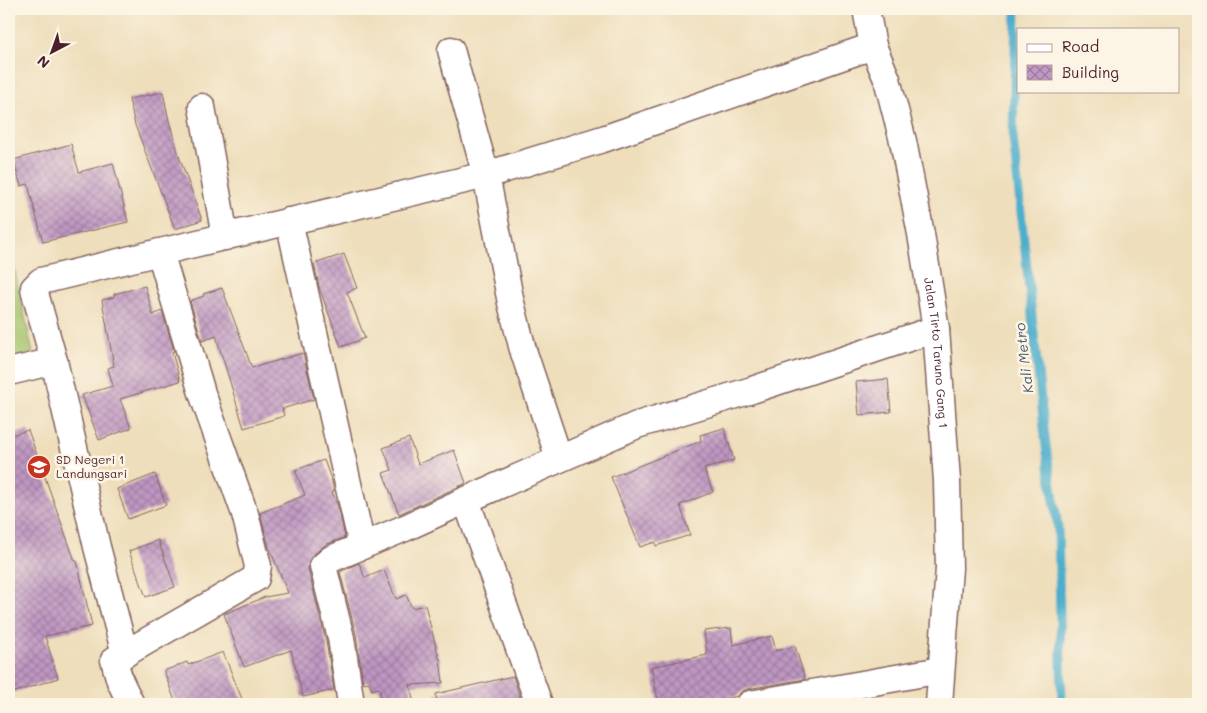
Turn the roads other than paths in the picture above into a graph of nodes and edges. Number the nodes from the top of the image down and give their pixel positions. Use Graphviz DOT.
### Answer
graph roads {
  1 [pos="866,9"];
  2 [pos="873,46"];
  3 [pos="451,50"];
  4 [pos="202,107"];
  5 [pos="486,175"];
  6 [pos="289,221"];
  7 [pos="225,237"];
  8 [pos="160,252"];
  9 [pos="936,329"];
  10 [pos="54,360"];
  11 [pos="9,372"];
  12 [pos="559,458"];
  13 [pos="466,500"];
  14 [pos="362,546"];
  15 [pos="126,654"];
  16 [pos="941,670"];
  17 [pos="131,704"];
  18 [pos="351,704"];
  19 [pos="540,704"];
  20 [pos="750,704"];
  21 [pos="939,704"];
  1 -- 2 [label="street, Jalan Tirto Taruno Gang 1"];
  2 -- 5 [label="street"];
  2 -- 9 [label="street, Jalan Tirto Taruno Gang 1"];
  3 -- 5 [label="street"];
  4 -- 7 [label="street"];
  5 -- 6 [label="street"];
  5 -- 12 [label="street"];
  6 -- 7 [label="street"];
  6 -- 14 [label="street"];
  7 -- 8 [label="street"];
  8 -- 10 [label="street"];
  8 -- 15 [label="street"];
  9 -- 12 [label="street"];
  9 -- 16 [label="street, Jalan Tirto Taruno Gang 1"];
  10 -- 11 [label="street"];
  10 -- 15 [label="street"];
  12 -- 13 [label="street"];
  13 -- 14 [label="street"];
  13 -- 19 [label="street"];
  14 -- 18 [label="street"];
  15 -- 17 [label="street"];
  16 -- 20 [label="street"];
  16 -- 21 [label="street, Jalan Tirto Taruno Gang 1"];
}
